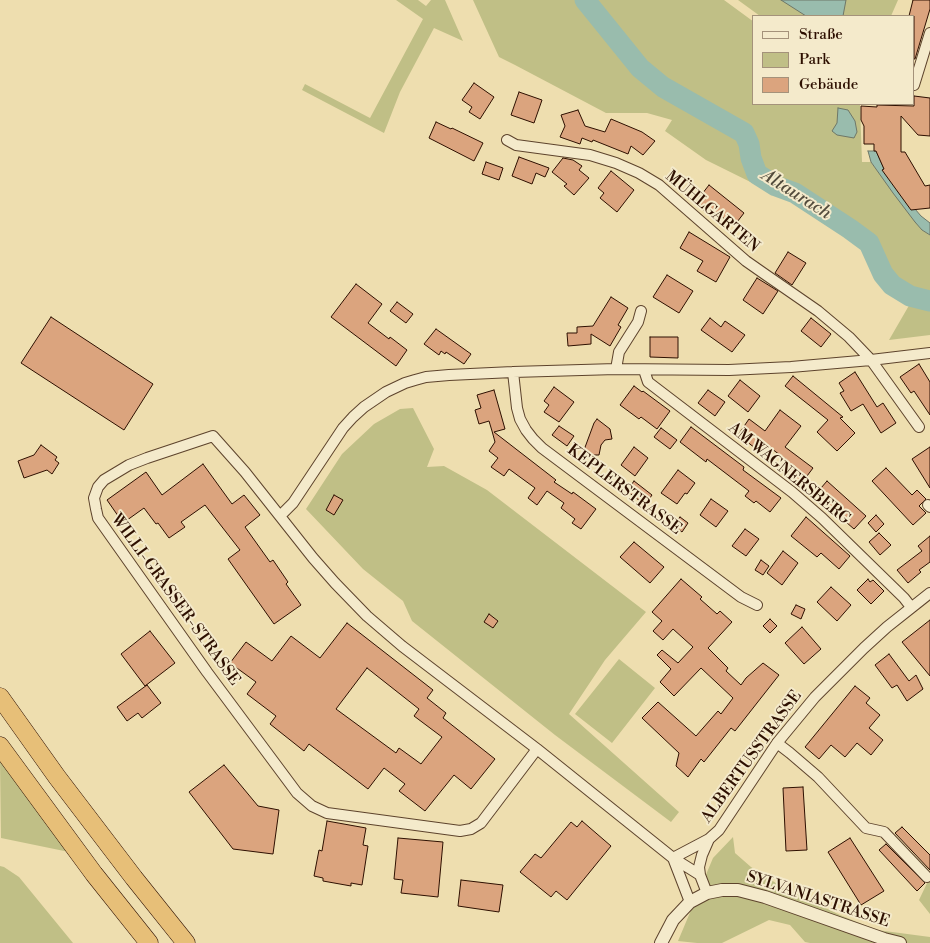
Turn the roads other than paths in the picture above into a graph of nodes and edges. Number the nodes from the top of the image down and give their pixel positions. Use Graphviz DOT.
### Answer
graph roads {
  1 [pos="930,33"];
  2 [pos="915,82"];
  3 [pos="507,140"];
  4 [pos="641,312"];
  5 [pos="930,352"];
  6 [pos="871,360"];
  7 [pos="616,369"];
  8 [pos="644,370"];
  9 [pos="513,372"];
  10 [pos="919,427"];
  11 [pos="280,516"];
  12 [pos="930,593"];
  13 [pos="757,604"];
  14 [pos="911,607"];
  15 [pos="0,697"];
  16 [pos="777,743"];
  17 [pos="0,746"];
  18 [pos="537,749"];
  19 [pos="709,839"];
  20 [pos="674,858"];
  21 [pos="700,875"];
  22 [pos="927,877"];
  23 [pos="707,893"];
  24 [pos="690,902"];
  25 [pos="149,943"];
  26 [pos="186,943"];
  27 [pos="661,943"];
  28 [pos="900,943"];
  1 -- 2 [label="street"];
  3 -- 6 [label="street, MÜHLGARTEN"];
  4 -- 7 [label="street"];
  5 -- 6 [label="street"];
  6 -- 8 [label="street"];
  6 -- 10 [label="street, MÜHLGARTEN"];
  7 -- 8 [label="street"];
  7 -- 9 [label="street"];
  8 -- 14 [label="street, AM WAGNERSBERG"];
  9 -- 11 [label="street"];
  9 -- 13 [label="street, KEPLERSTRASSE"];
  11 -- 18 [label="street, WILLI-GRASSER-STRASSE"];
  11 -- 18 [label="street, WILLI-GRASSER-STRASSE"];
  12 -- 14 [label="street, ALBERTUSSTRASSE"];
  14 -- 16 [label="street, ALBERTUSSTRASSE"];
  15 -- 26 [label="highway"];
  16 -- 19 [label="street, ALBERTUSSTRASSE"];
  16 -- 22 [label="street"];
  17 -- 25 [label="highway"];
  18 -- 20 [label="street, WILLI-GRASSER-STRASSE"];
  19 -- 20 [label="street, ALBERTUSSTRASSE"];
  19 -- 21 [label="street, ALBERTUSSTRASSE"];
  20 -- 21 [label="street, WILLI-GRASSER-STRASSE"];
  20 -- 24 [label="street"];
  21 -- 23 [label="street"];
  23 -- 24 [label="street, SYLVANIASTRASSE"];
  23 -- 28 [label="street, SYLVANIASTRASSE"];
  24 -- 27 [label="street, SYLVANIASTRASSE"];
}
